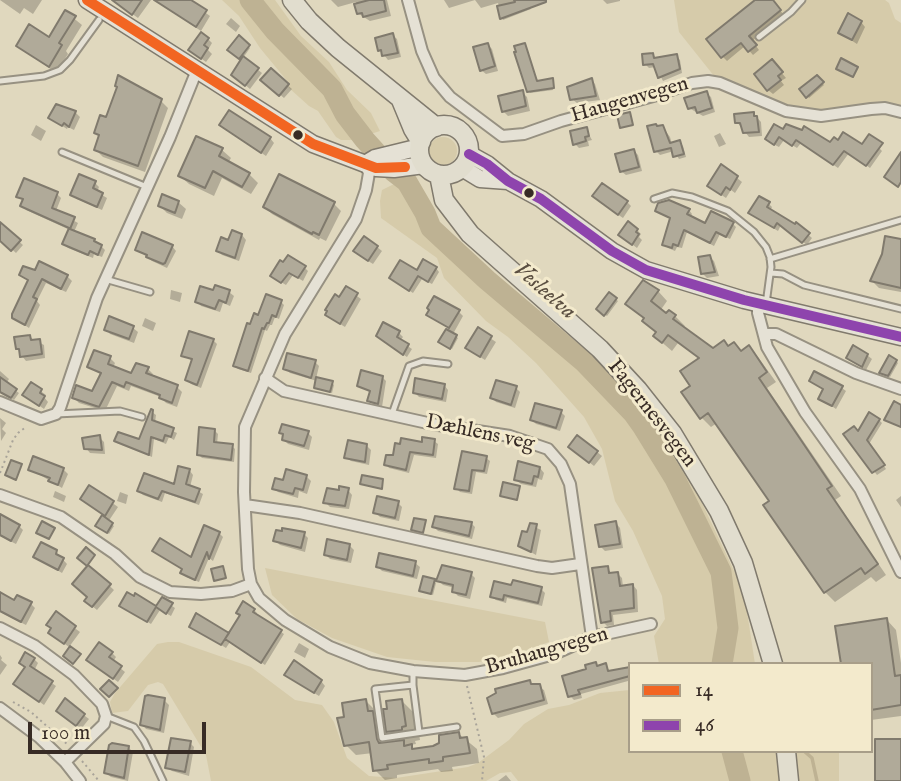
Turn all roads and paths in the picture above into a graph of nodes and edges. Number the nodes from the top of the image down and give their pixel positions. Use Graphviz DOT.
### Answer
graph roads {
  1 [pos="87,0"];
  2 [pos="292,0"];
  3 [pos="408,0"];
  4 [pos="802,0"];
  5 [pos="99,20"];
  6 [pos="759,37"];
  7 [pos="197,70"];
  8 [pos="0,81"];
  9 [pos="401,100"];
  10 [pos="901,112"];
  11 [pos="436,127"];
  12 [pos="420,144"];
  13 [pos="62,152"];
  14 [pos="365,164"];
  15 [pos="450,167"];
  16 [pos="147,187"];
  17 [pos="654,199"];
  18 [pos="901,220"];
  19 [pos="770,259"];
  20 [pos="771,273"];
  21 [pos="105,279"];
  22 [pos="150,292"];
  23 [pos="762,303"];
  24 [pos="901,309"];
  25 [pos="764,334"];
  26 [pos="901,337"];
  27 [pos="447,364"];
  28 [pos="265,378"];
  29 [pos="901,389"];
  30 [pos="0,402"];
  31 [pos="56,414"];
  32 [pos="392,414"];
  33 [pos="142,417"];
  34 [pos="41,419"];
  35 [pos="0,473"];
  36 [pos="0,495"];
  37 [pos="245,505"];
  38 [pos="580,564"];
  39 [pos="901,572"];
  40 [pos="251,584"];
  41 [pos="650,624"];
  42 [pos="0,628"];
  43 [pos="592,637"];
  44 [pos="772,662"];
  45 [pos="413,671"];
  46 [pos="465,675"];
  47 [pos="413,685"];
  48 [pos="0,708"];
  49 [pos="106,716"];
  50 [pos="457,727"];
  51 [pos="419,732"];
  52 [pos="786,753"];
  53 [pos="65,762"];
  54 [pos="80,781"];
  55 [pos="163,781"];
  56 [pos="482,781"];
  57 [pos="789,781"];
  1 -- 7 [label="main road"];
  2 -- 9 [label="main road"];
  3 -- 10 [label="street, Haugenvegen"];
  4 -- 6 [label="lane"];
  5 -- 8 [label="lane"];
  7 -- 14 [label="main road"];
  7 -- 16 [label="street"];
  9 -- 11 [label="main road"];
  9 -- 12 [label="main road"];
  11 -- 12 [label="main road"];
  11 -- 15 [label="main road"];
  12 -- 14 [label="main road"];
  12 -- 15 [label="main road"];
  13 -- 16 [label="lane"];
  14 -- 15 [label="main road"];
  14 -- 28 [label="street"];
  15 -- 23 [label="main road"];
  15 -- 44 [label="main road, Fagernesvegen"];
  16 -- 21 [label="street"];
  17 -- 19 [label="lane"];
  18 -- 19 [label="lane"];
  19 -- 20 [label="lane"];
  20 -- 23 [label="lane"];
  20 -- 24 [label="lane"];
  21 -- 22 [label="lane"];
  21 -- 31 [label="street"];
  23 -- 25 [label="street"];
  23 -- 26 [label="main road"];
  25 -- 29 [label="street"];
  25 -- 39 [label="street"];
  27 -- 32 [label="lane"];
  28 -- 32 [label="street, Dæhlens veg"];
  28 -- 37 [label="street"];
  30 -- 34 [label="street"];
  31 -- 33 [label="lane"];
  31 -- 34 [label="street"];
  32 -- 38 [label="street, Dæhlens veg"];
  34 -- 35 [label="path"];
  36 -- 40 [label="street"];
  37 -- 38 [label="street"];
  37 -- 40 [label="street"];
  38 -- 43 [label="street, Dæhlens veg"];
  40 -- 45 [label="street, Bruhaugvegen"];
  41 -- 43 [label="street, Bruhaugvegen"];
  42 -- 49 [label="street"];
  43 -- 46 [label="street, Bruhaugvegen"];
  45 -- 46 [label="street, Bruhaugvegen"];
  45 -- 47 [label="lane"];
  46 -- 56 [label="path"];
  47 -- 51 [label="lane"];
  47 -- 51 [label="lane"];
  48 -- 53 [label="street"];
  49 -- 53 [label="street"];
  49 -- 55 [label="lane"];
  50 -- 51 [label="lane"];
  52 -- 57 [label="main road"];
  53 -- 54 [label="street"];
}
